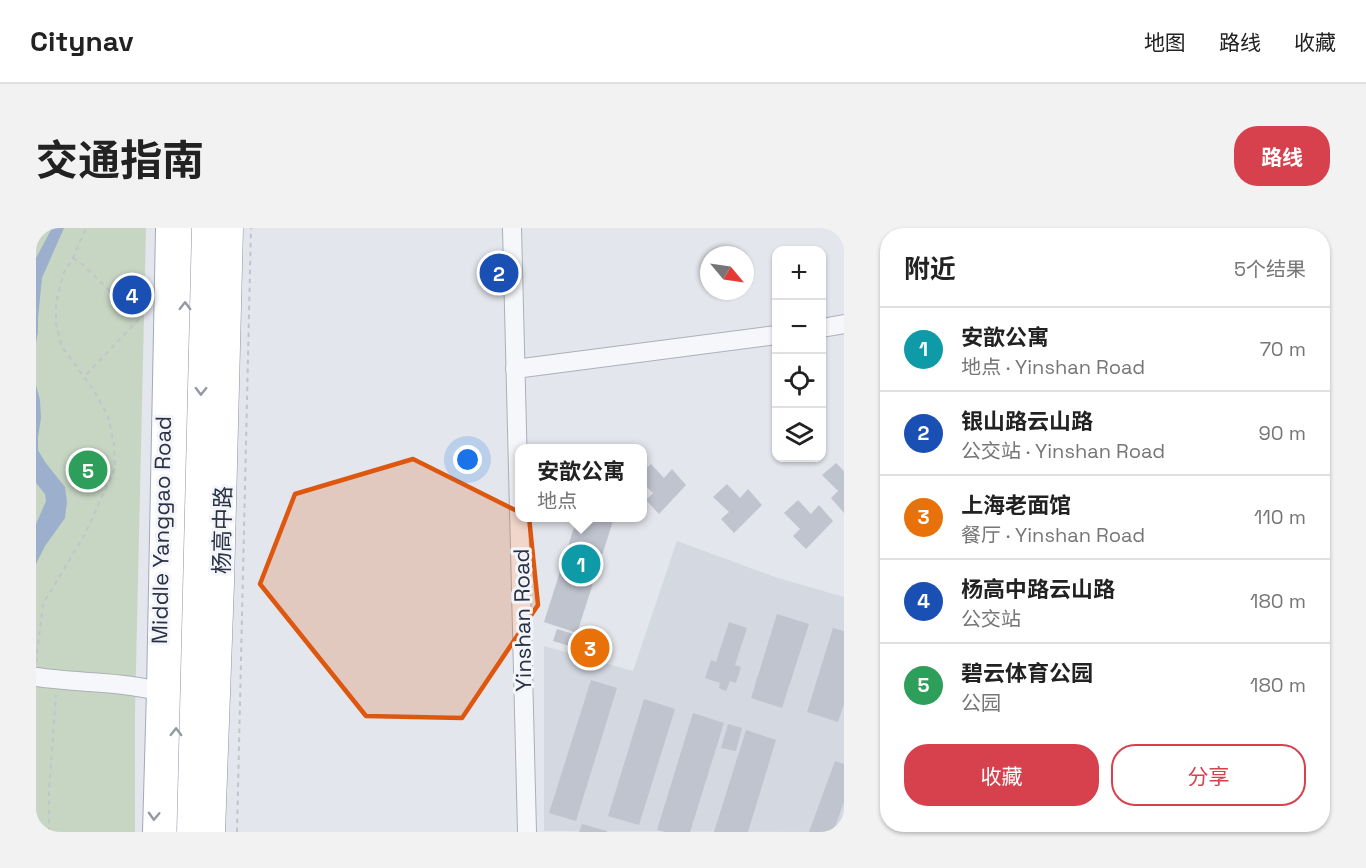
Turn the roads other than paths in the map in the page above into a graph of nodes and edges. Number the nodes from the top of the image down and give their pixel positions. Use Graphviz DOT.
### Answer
graph roads {
  1 [pos="167,228"];
  2 [pos="187,228"];
  3 [pos="205,228"];
  4 [pos="230,228"];
  5 [pos="238,228"];
  6 [pos="512,228"];
  7 [pos="237,273"];
  8 [pos="844,324"];
  9 [pos="826,327"];
  10 [pos="772,336"];
  11 [pos="184,360"];
  12 [pos="515,369"];
  13 [pos="517,444"];
  14 [pos="519,522"];
  15 [pos="36,677"];
  16 [pos="158,691"];
  17 [pos="154,832"];
  18 [pos="175,832"];
  19 [pos="190,832"];
  20 [pos="212,832"];
  21 [pos="224,832"];
  22 [pos="527,832"];
  1 -- 16 [label="main road, Middle Yanggao Road"];
  11 -- 2 [label="main road, Middle Yanggao Road, one-way"];
  3 -- 19 [label="highway, 杨高中路, one-way, bridge"];
  4 -- 20 [label="highway, 杨高中路, bridge"];
  5 -- 7 [label="main road"];
  6 -- 12 [label="street, Yinshan Road"];
  7 -- 11 [label="main road"];
  7 -- 21 [label="main road"];
  8 -- 9 [label="street"];
  10 -- 12 [label="street"];
  18 -- 11 [label="main road, Middle Yanggao Road, one-way"];
  12 -- 13 [label="street, Yinshan Road"];
  14 -- 22 [label="street, Yinshan Road"];
  15 -- 16 [label="street"];
  16 -- 17 [label="main road, Middle Yanggao Road, one-way"];
}
